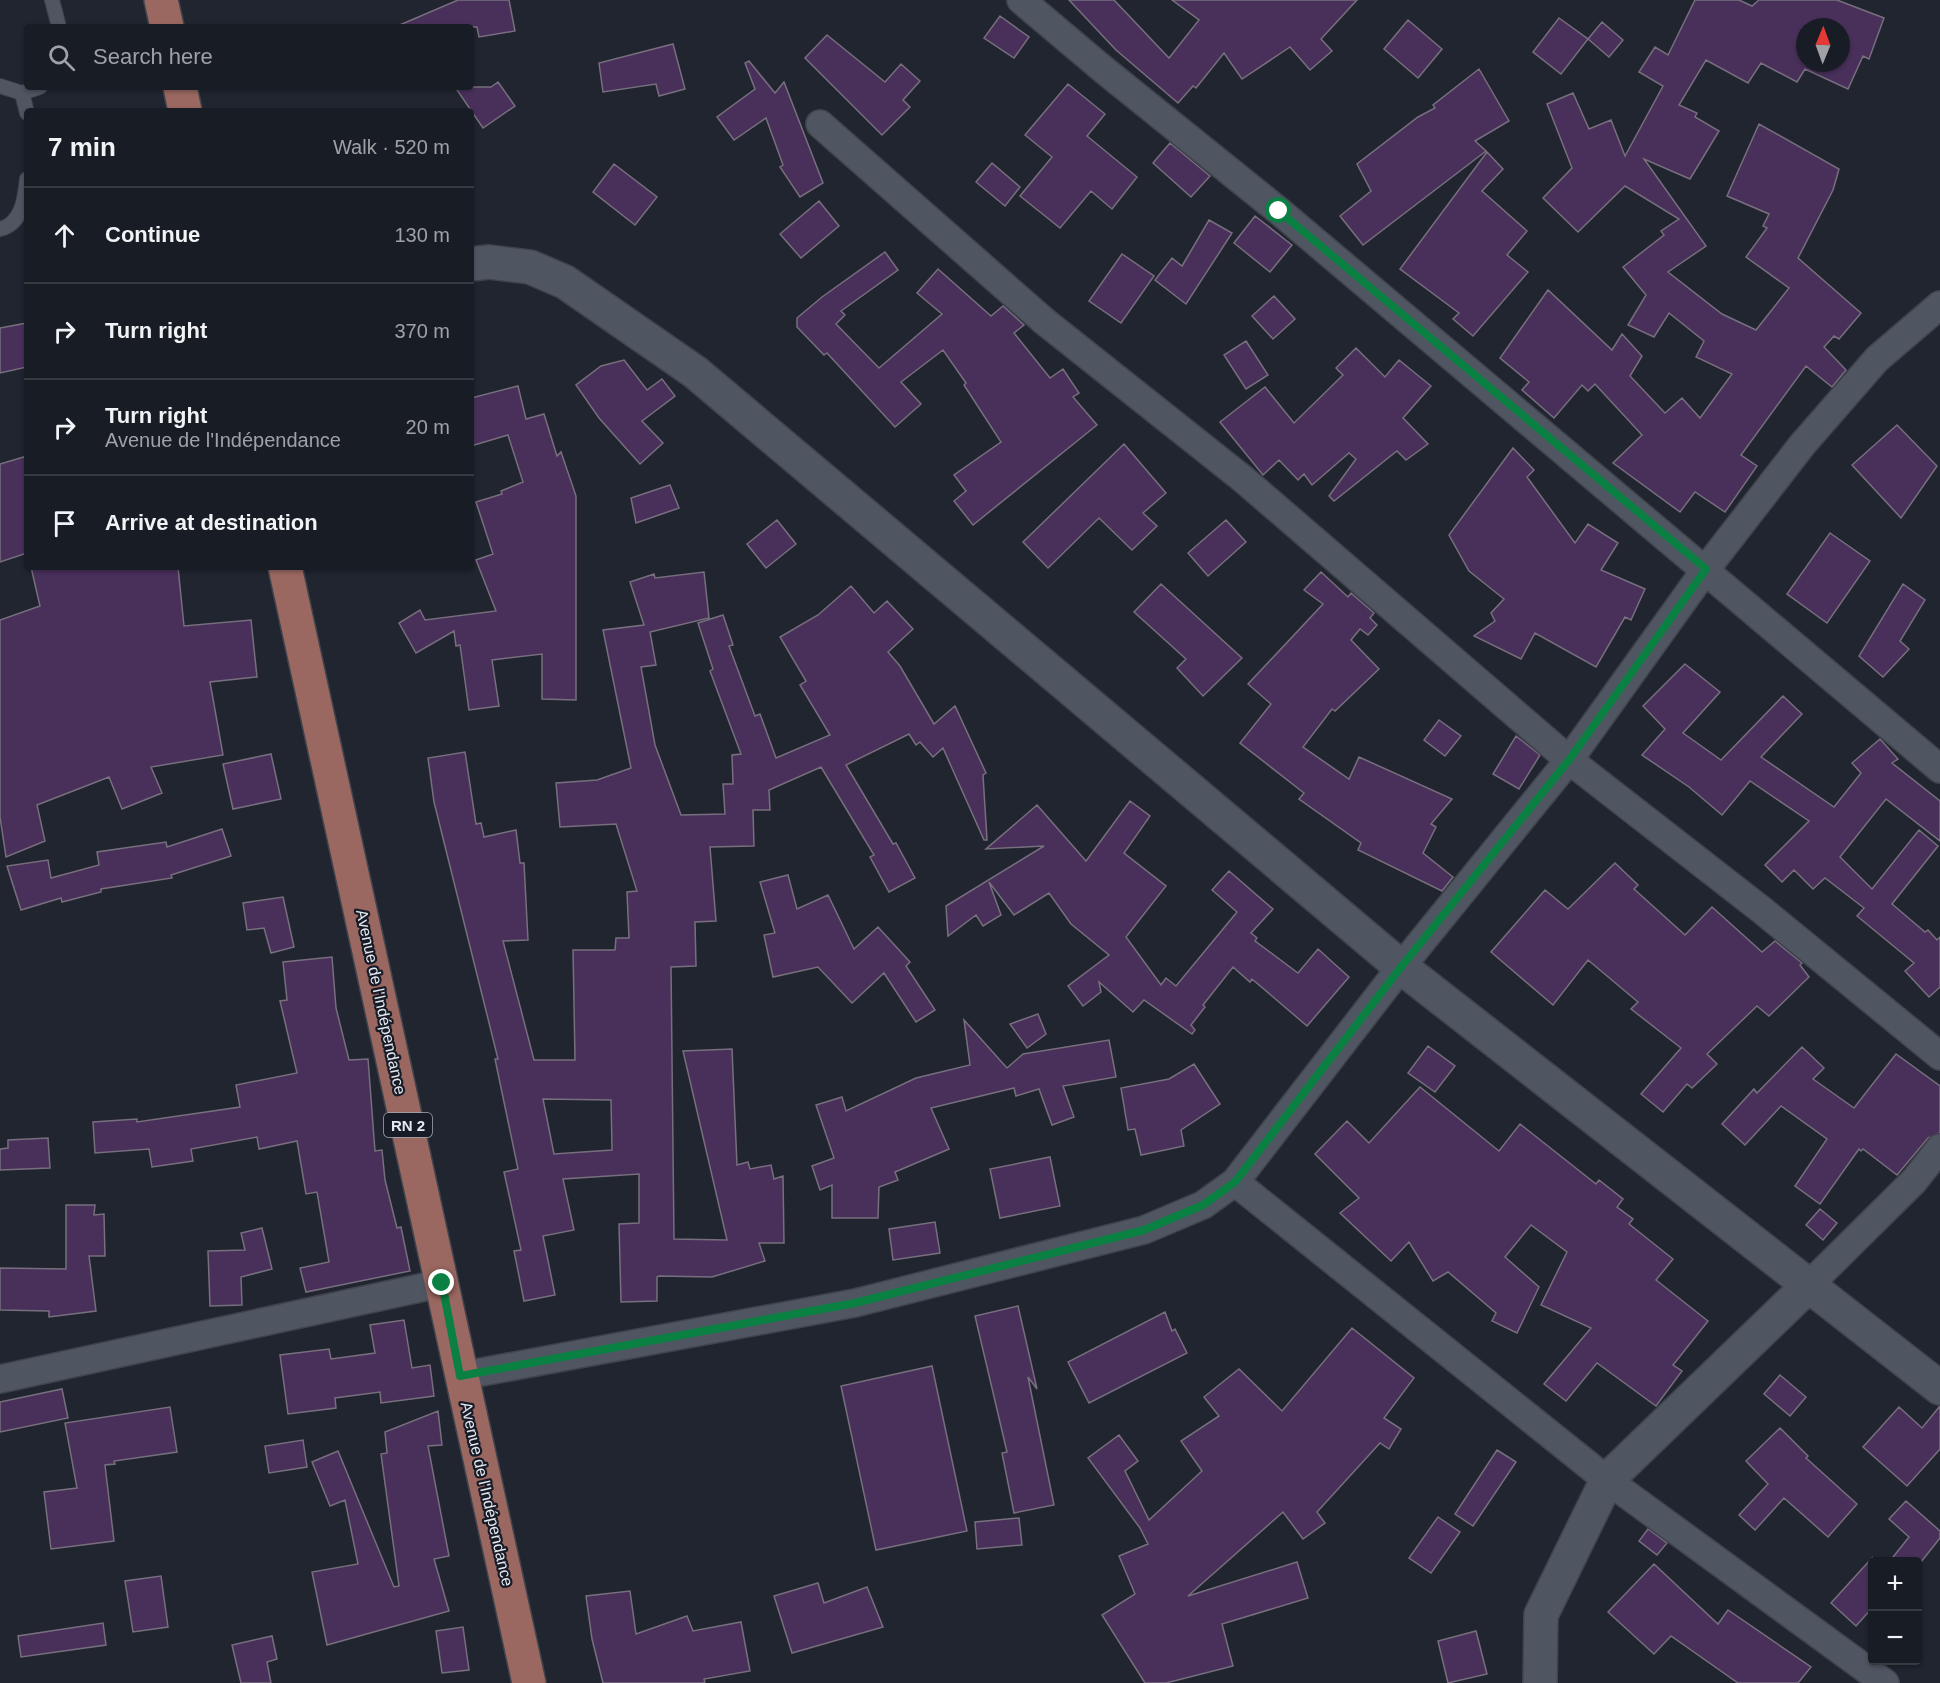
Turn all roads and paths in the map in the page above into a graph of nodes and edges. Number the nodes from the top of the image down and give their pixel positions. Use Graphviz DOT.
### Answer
graph roads {
  1 [pos="52,0"];
  2 [pos="161,0"];
  3 [pos="1021,0"];
  4 [pos="58,24"];
  5 [pos="165,24"];
  6 [pos="0,86"];
  7 [pos="30,90"];
  8 [pos="181,90"];
  9 [pos="22,93"];
  10 [pos="26,108"];
  11 [pos="184,108"];
  12 [pos="820,124"];
  13 [pos="24,195"];
  14 [pos="0,229"];
  15 [pos="474,264"];
  16 [pos="1940,305"];
  17 [pos="1706,569"];
  18 [pos="286,570"];
  19 [pos="1569,760"];
  20 [pos="1940,769"];
  21 [pos="1401,967"];
  22 [pos="1940,1056"];
  23 [pos="1940,1148"];
  24 [pos="1235,1182"];
  25 [pos="442,1283"];
  26 [pos="1809,1285"];
  27 [pos="460,1376"];
  28 [pos="0,1379"];
  29 [pos="1940,1388"];
  30 [pos="1607,1480"];
  31 [pos="529,1683"];
  32 [pos="1540,1683"];
  33 [pos="1885,1683"];
  1 -- 4 [label="lane"];
  2 -- 5 [label="main road"];
  3 -- 17 [label="street"];
  6 -- 9 [label="lane"];
  7 -- 9 [label="lane"];
  8 -- 11 [label="main road"];
  9 -- 10 [label="lane"];
  12 -- 19 [label="street"];
  13 -- 14 [label="lane"];
  15 -- 21 [label="street"];
  16 -- 17 [label="street"];
  17 -- 19 [label="street"];
  17 -- 20 [label="street"];
  18 -- 25 [label="main road, Avenue de l'Indépendance / RN 2"];
  19 -- 21 [label="street"];
  19 -- 22 [label="street"];
  21 -- 24 [label="street"];
  21 -- 26 [label="street"];
  23 -- 26 [label="street"];
  24 -- 27 [label="street"];
  24 -- 30 [label="street"];
  25 -- 27 [label="main road, Avenue de l'Indépendance / RN 2"];
  25 -- 28 [label="street"];
  26 -- 29 [label="street"];
  26 -- 30 [label="street"];
  27 -- 31 [label="main road, Avenue de l'Indépendance / RN 2"];
  30 -- 32 [label="street"];
  30 -- 33 [label="street"];
}
